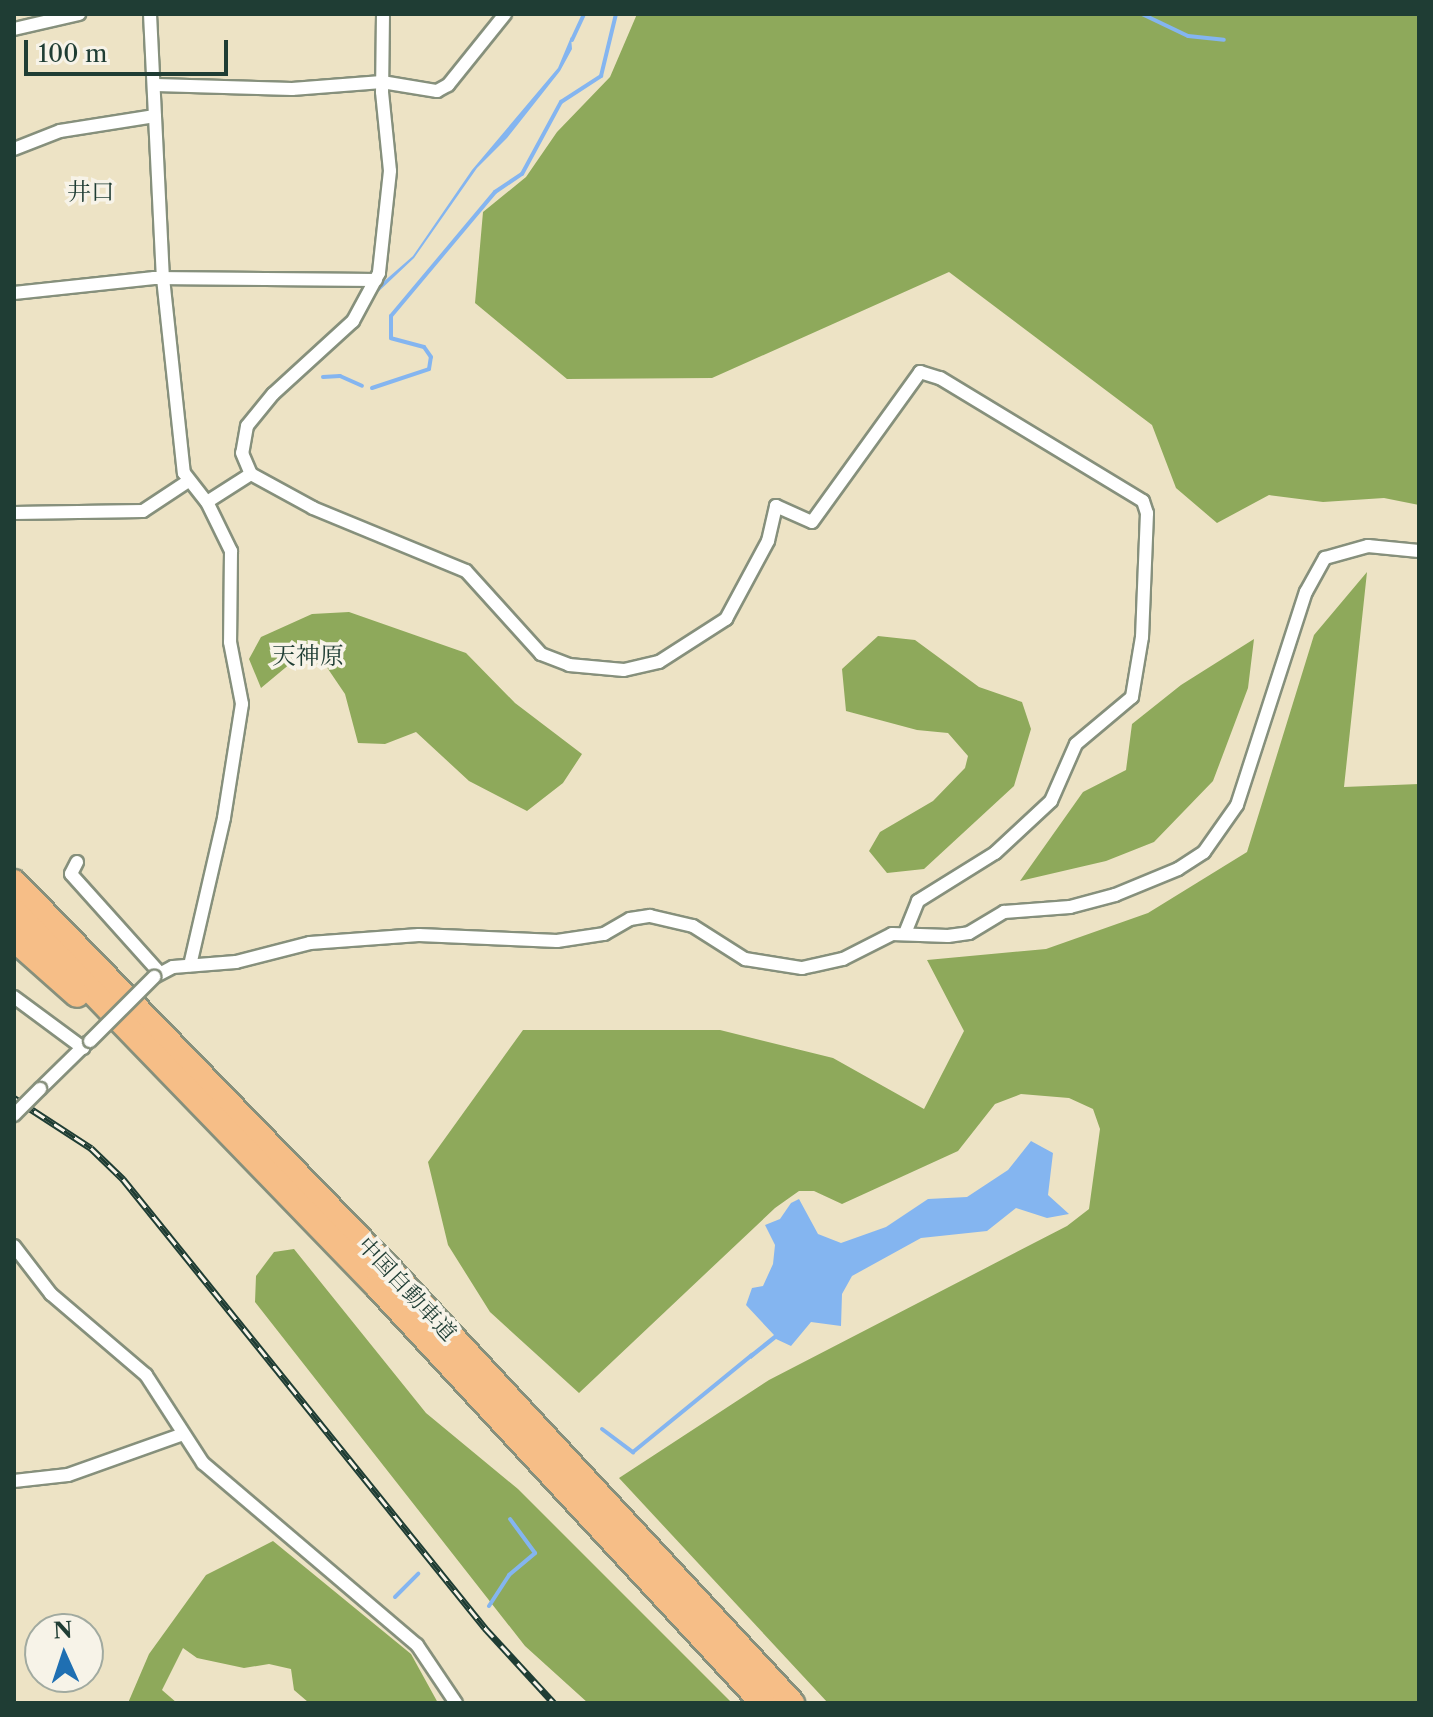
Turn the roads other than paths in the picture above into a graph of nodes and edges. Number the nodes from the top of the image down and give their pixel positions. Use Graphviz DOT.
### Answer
graph roads {
  1 [pos="79,14"];
  2 [pos="150,14"];
  3 [pos="383,14"];
  4 [pos="505,14"];
  5 [pos="14,29"];
  6 [pos="382,82"];
  7 [pos="156,85"];
  8 [pos="155,116"];
  9 [pos="14,149"];
  10 [pos="163,278"];
  11 [pos="376,280"];
  12 [pos="14,293"];
  13 [pos="251,474"];
  14 [pos="187,482"];
  15 [pos="207,502"];
  16 [pos="14,513"];
  17 [pos="1419,551"];
  18 [pos="77,862"];
  19 [pos="17,892"];
  20 [pos="906,931"];
  21 [pos="14,939"];
  22 [pos="190,965"];
  23 [pos="157,974"];
  24 [pos="14,997"];
  25 [pos="86,1044"];
  26 [pos="14,1115"];
  27 [pos="228,1130"];
  28 [pos="14,1246"];
  29 [pos="183,1434"];
  30 [pos="14,1481"];
  31 [pos="456,1703"];
  32 [pos="763,1703"];
  33 [pos="792,1703"];
  1 -- 5 [label="street"];
  2 -- 7 [label="street"];
  3 -- 6 [label="street"];
  4 -- 6 [label="street"];
  6 -- 7 [label="street"];
  6 -- 11 [label="street"];
  7 -- 8 [label="street"];
  8 -- 9 [label="street"];
  8 -- 10 [label="street"];
  10 -- 11 [label="street"];
  10 -- 12 [label="street"];
  10 -- 14 [label="street"];
  11 -- 13 [label="street"];
  13 -- 15 [label="street"];
  13 -- 20 [label="street"];
  14 -- 15 [label="street"];
  14 -- 16 [label="street"];
  15 -- 22 [label="street"];
  17 -- 20 [label="street"];
  18 -- 23 [label="street"];
  19 -- 27 [label="highway, 中国自動車道"];
  19 -- 33 [label="highway, 中国自動車道"];
  20 -- 22 [label="street"];
  21 -- 27 [label="highway"];
  22 -- 23 [label="street"];
  23 -- 25 [label="street, bridge"];
  24 -- 25 [label="street"];
  25 -- 26 [label="street, bridge"];
  27 -- 32 [label="highway, 中国自動車道"];
  28 -- 29 [label="street"];
  29 -- 30 [label="street"];
  29 -- 31 [label="street"];
}
